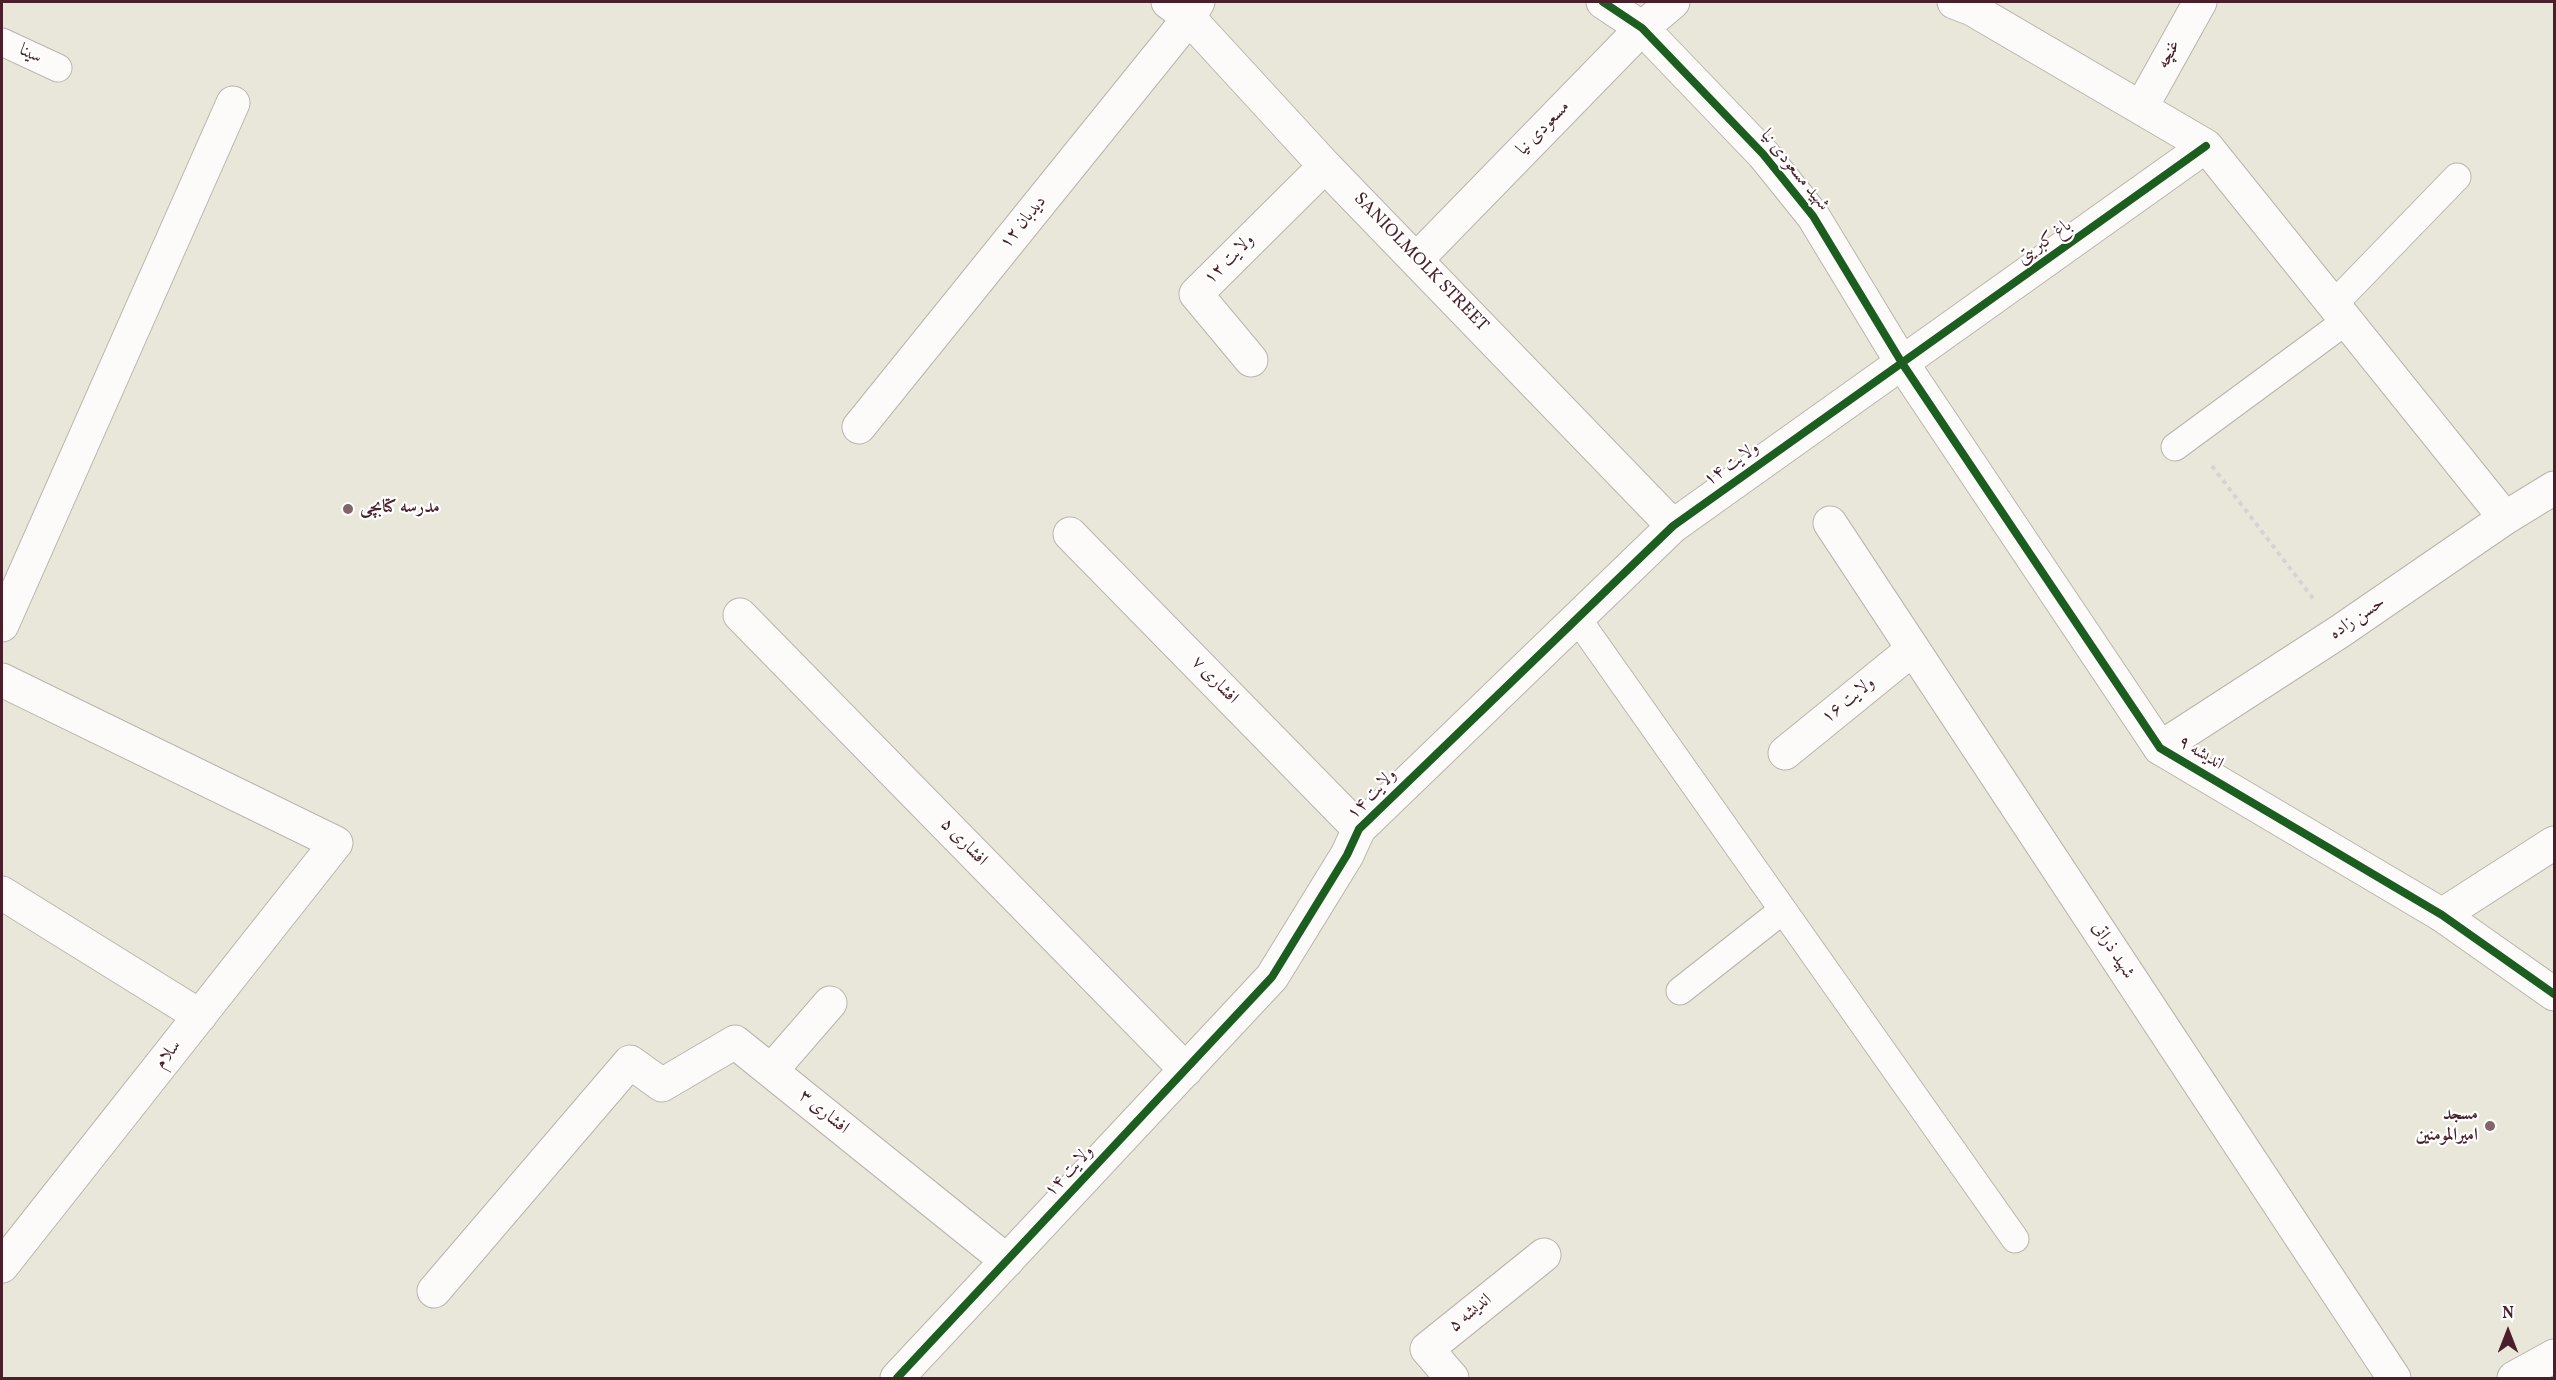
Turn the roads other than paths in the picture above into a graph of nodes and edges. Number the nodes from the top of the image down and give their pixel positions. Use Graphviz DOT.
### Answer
graph roads {
  1 [pos="1603,2"];
  2 [pos="1673,2"];
  3 [pos="1954,2"];
  4 [pos="2200,2"];
  5 [pos="1185,7"];
  6 [pos="1642,28"];
  7 [pos="2,42"];
  8 [pos="58,68"];
  9 [pos="233,103"];
  10 [pos="2140,108"];
  11 [pos="2206,146"];
  12 [pos="1325,166"];
  13 [pos="2457,177"];
  14 [pos="1417,259"];
  15 [pos="2340,313"];
  16 [pos="1251,360"];
  17 [pos="1902,363"];
  18 [pos="859,427"];
  19 [pos="2183,442"];
  20 [pos="2554,488"];
  21 [pos="2505,518"];
  22 [pos="1830,523"];
  23 [pos="1673,526"];
  24 [pos="1070,534"];
  25 [pos="740,615"];
  26 [pos="1577,618"];
  27 [pos="2,625"];
  28 [pos="1913,649"];
  29 [pos="2,680"];
  30 [pos="2160,748"];
  31 [pos="1785,753"];
  32 [pos="1359,829"];
  33 [pos="2554,843"];
  34 [pos="2,893"];
  35 [pos="1783,910"];
  36 [pos="2442,915"];
  37 [pos="1680,991"];
  38 [pos="2554,994"];
  39 [pos="830,1003"];
  40 [pos="200,1016"];
  41 [pos="1186,1070"];
  42 [pos="771,1071"];
  43 [pos="2015,1239"];
  44 [pos="1544,1255"];
  45 [pos="1007,1261"];
  46 [pos="2,1266"];
  47 [pos="434,1291"];
  48 [pos="2554,1356"];
  49 [pos="897,1378"];
  50 [pos="1452,1378"];
  51 [pos="2394,1378"];
  52 [pos="2514,1378"];
  1 -- 6 [label="street, شهید مسعودی نیا"];
  2 -- 6 [label="street, مسعودی نیا"];
  3 -- 10 [label="street"];
  4 -- 10 [label="street, غنچه"];
  5 -- 12 [label="street, SANIOLMOLK STREET"];
  5 -- 18 [label="street, دیدبان ۱۲"];
  6 -- 14 [label="street, مسعودی نیا"];
  6 -- 17 [label="street, شهید مسعودی نیا"];
  7 -- 8 [label="lane, سینا"];
  9 -- 27 [label="street"];
  10 -- 11 [label="street"];
  11 -- 15 [label="street"];
  11 -- 17 [label="street, باغ کبریتی"];
  12 -- 14 [label="street, SANIOLMOLK STREET"];
  12 -- 16 [label="street, ولایت ۱۲"];
  13 -- 15 [label="lane"];
  14 -- 23 [label="street, SANIOLMOLK STREET"];
  15 -- 19 [label="lane"];
  15 -- 21 [label="street"];
  17 -- 23 [label="street, ولایت ۱۴"];
  17 -- 30 [label="street, اندیشه ۹"];
  20 -- 21 [label="street, حسن زاده"];
  21 -- 30 [label="street, حسن زاده"];
  22 -- 28 [label="street, شهید ذراتی"];
  23 -- 26 [label="street, ولایت ۱۴"];
  24 -- 32 [label="street, افشاری ۷"];
  25 -- 41 [label="street, افشاری ۵"];
  26 -- 32 [label="street, ولایت ۱۴"];
  26 -- 35 [label="lane"];
  28 -- 31 [label="street, ولایت ۱۶"];
  28 -- 51 [label="street, شهید ذراتی"];
  29 -- 40 [label="street, سلام"];
  30 -- 36 [label="street, اندیشه ۹"];
  32 -- 41 [label="street, ولایت ۱۴"];
  33 -- 36 [label="street"];
  34 -- 40 [label="street"];
  35 -- 37 [label="lane"];
  35 -- 43 [label="lane"];
  36 -- 38 [label="street, اندیشه ۹"];
  39 -- 42 [label="street"];
  40 -- 46 [label="street, سلام"];
  41 -- 45 [label="street, ولایت ۱۴"];
  42 -- 45 [label="street, افشاری ۳"];
  42 -- 47 [label="street, افشاری ۳"];
  44 -- 50 [label="street, اندیشه ۵"];
  45 -- 49 [label="street, ولایت ۱۴"];
  48 -- 52 [label="street"];
}
